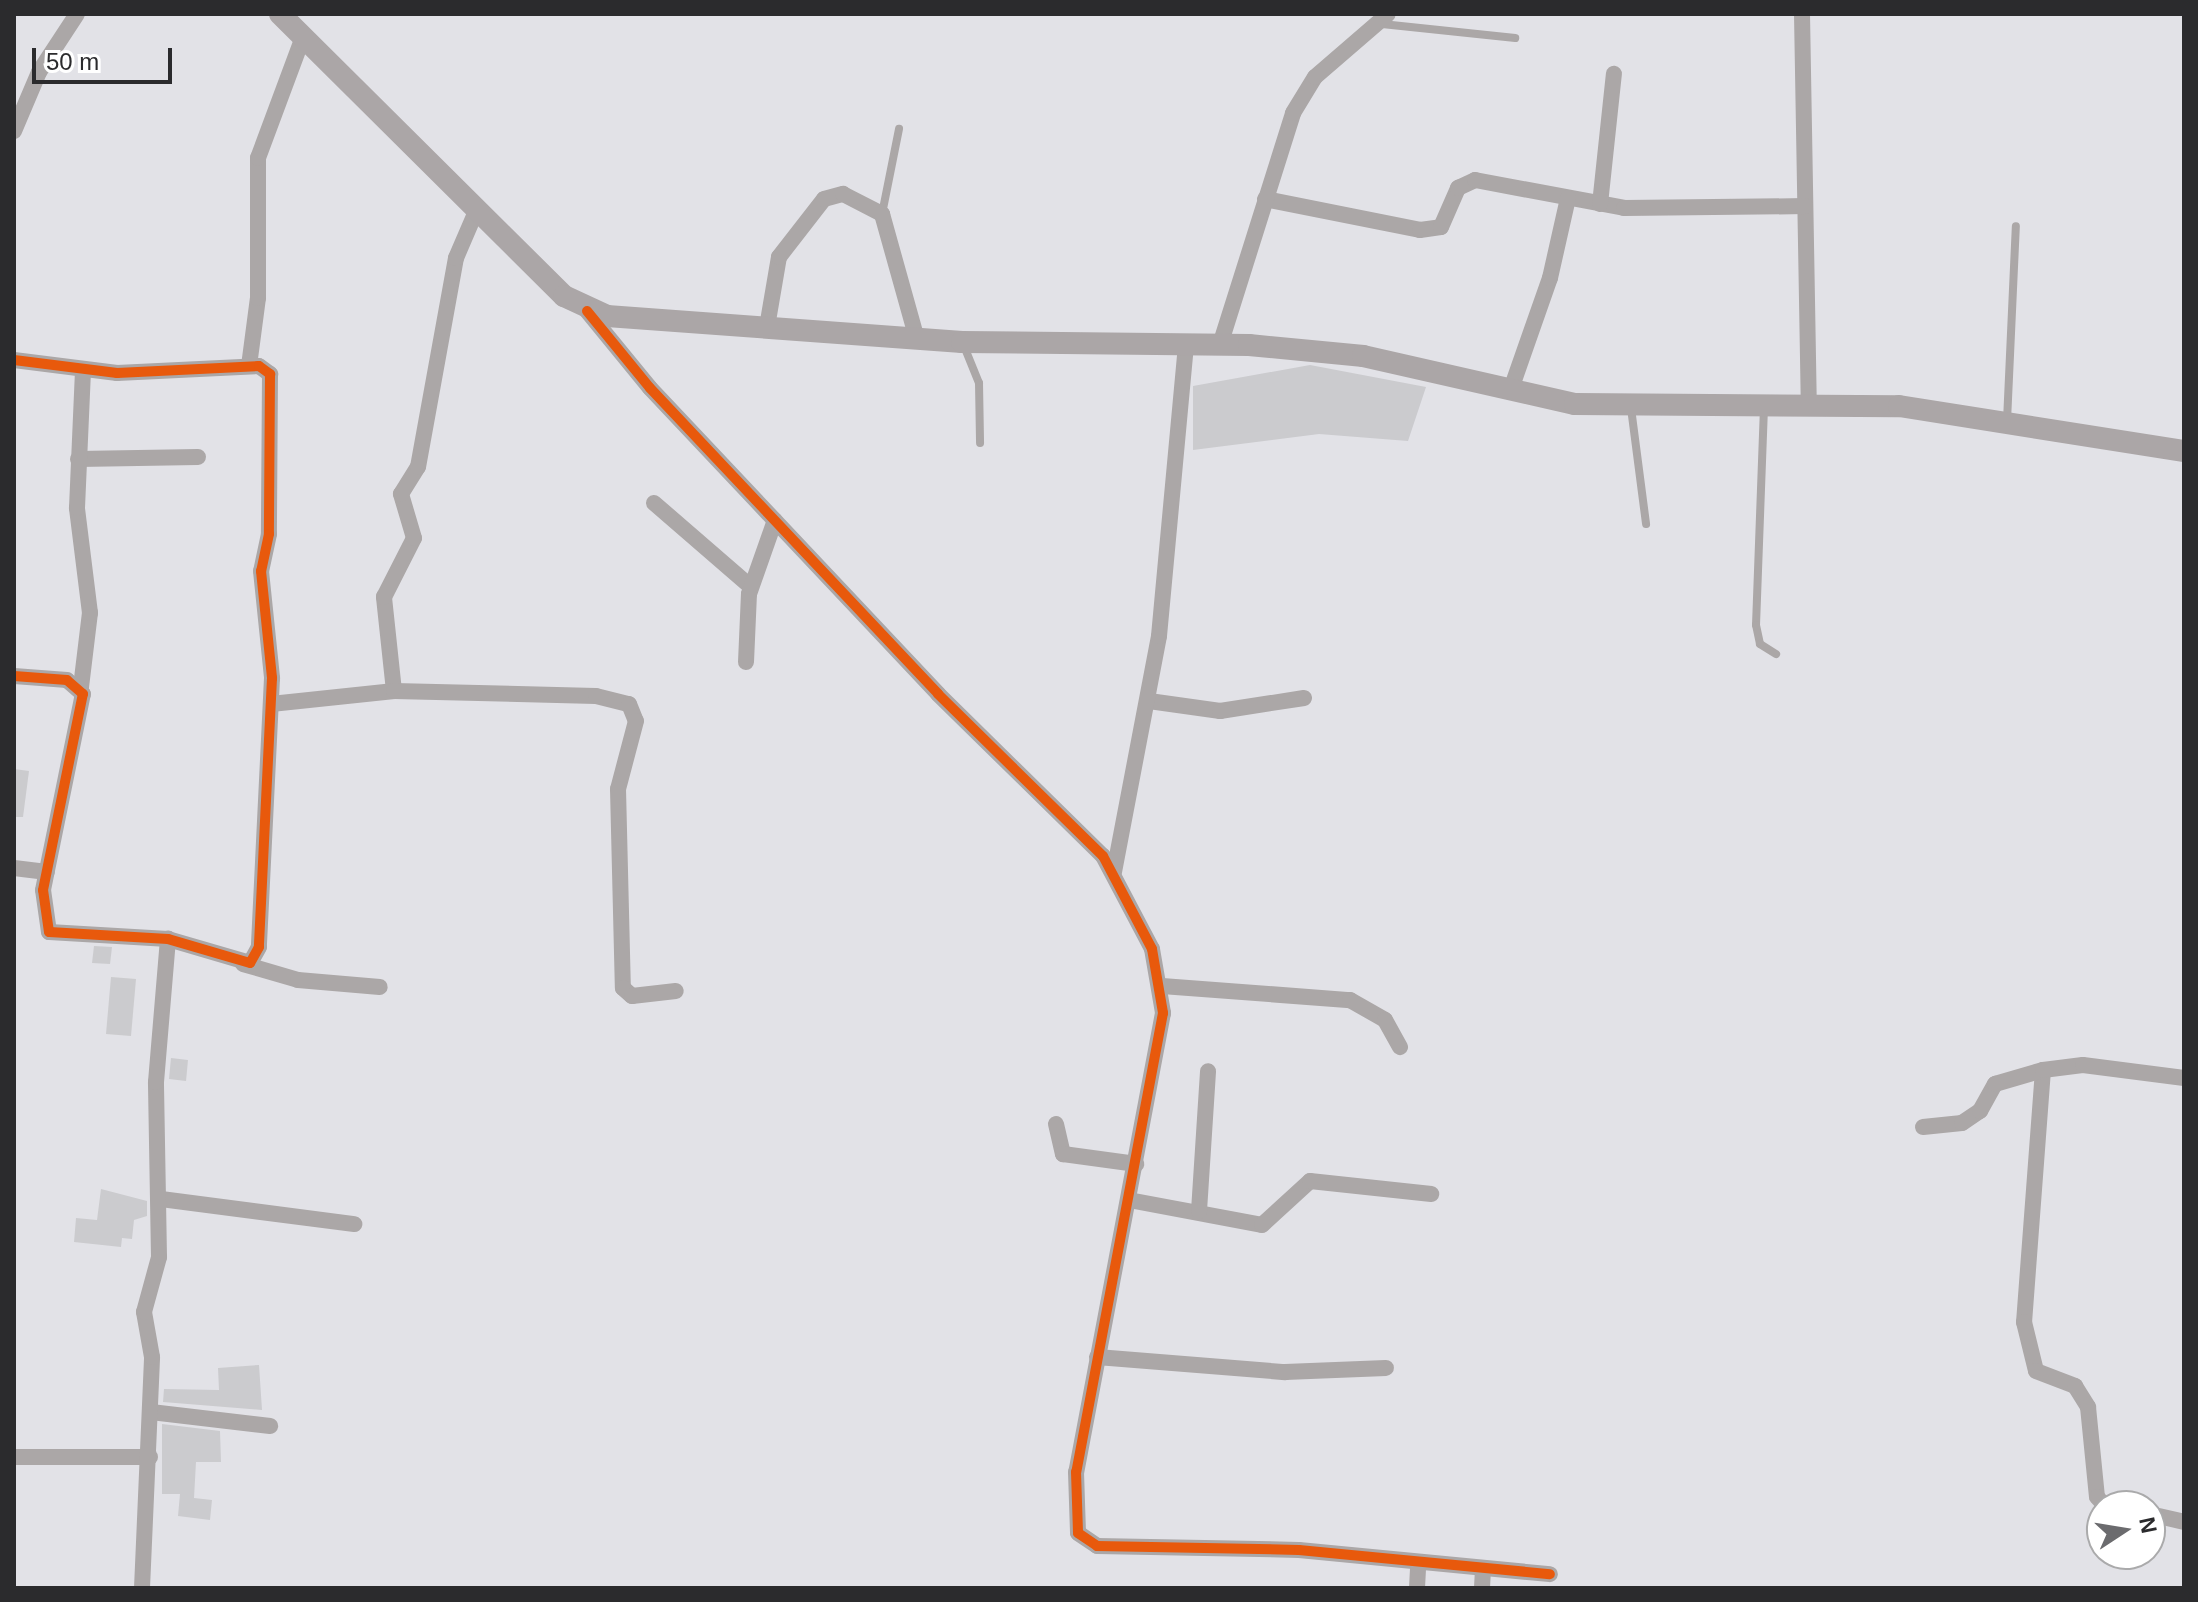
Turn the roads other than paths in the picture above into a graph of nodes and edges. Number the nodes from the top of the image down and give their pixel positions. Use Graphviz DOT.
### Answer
graph roads {
  1 [pos="77,14"];
  2 [pos="281,14"];
  3 [pos="1802,14"];
  4 [pos="1385,19"];
  5 [pos="303,37"];
  6 [pos="1515,38"];
  7 [pos="1614,74"];
  8 [pos="899,129"];
  9 [pos="14,131"];
  10 [pos="1568,198"];
  11 [pos="1265,199"];
  12 [pos="1600,204"];
  13 [pos="1805,206"];
  14 [pos="477,209"];
  15 [pos="882,214"];
  16 [pos="2016,226"];
  17 [pos="587,311"];
  18 [pos="767,327"];
  19 [pos="917,339"];
  20 [pos="962,342"];
  21 [pos="1186,344"];
  22 [pos="1220,345"];
  23 [pos="14,360"];
  24 [pos="249,366"];
  25 [pos="83,370"];
  26 [pos="1510,392"];
  27 [pos="1809,405"];
  28 [pos="1765,406"];
  29 [pos="1631,407"];
  30 [pos="2007,421"];
  31 [pos="980,443"];
  32 [pos="2184,451"];
  33 [pos="198,457"];
  34 [pos="78,459"];
  35 [pos="654,503"];
  36 [pos="775,520"];
  37 [pos="1646,524"];
  38 [pos="751,587"];
  39 [pos="1776,654"];
  40 [pos="746,662"];
  41 [pos="14,676"];
  42 [pos="81,687"];
  43 [pos="394,691"];
  44 [pos="1304,698"];
  45 [pos="1149,701"];
  46 [pos="271,704"];
  47 [pos="14,868"];
  48 [pos="47,872"];
  49 [pos="1114,872"];
  50 [pos="168,939"];
  51 [pos="243,964"];
  52 [pos="1162,986"];
  53 [pos="380,987"];
  54 [pos="676,991"];
  55 [pos="1400,1047"];
  56 [pos="2043,1070"];
  57 [pos="1208,1071"];
  58 [pos="2184,1078"];
  59 [pos="1056,1124"];
  60 [pos="1923,1127"];
  61 [pos="1136,1164"];
  62 [pos="1431,1194"];
  63 [pos="161,1199"];
  64 [pos="1129,1200"];
  65 [pos="1199,1211"];
  66 [pos="354,1224"];
  67 [pos="1097,1357"];
  68 [pos="1386,1368"];
  69 [pos="151,1412"];
  70 [pos="270,1426"];
  71 [pos="14,1457"];
  72 [pos="150,1457"];
  73 [pos="2096,1490"];
  74 [pos="1418,1566"];
  75 [pos="1483,1570"];
  76 [pos="1550,1574"];
  77 [pos="142,1588"];
  78 [pos="1417,1588"];
  79 [pos="1482,1588"];
  1 -- 9 [label="street"];
  2 -- 5 [label="main road"];
  3 -- 13 [label="street"];
  4 -- 6 [label="lane"];
  4 -- 11 [label="street"];
  5 -- 14 [label="main road"];
  5 -- 24 [label="street"];
  7 -- 12 [label="street"];
  8 -- 15 [label="lane"];
  10 -- 11 [label="street"];
  10 -- 12 [label="street"];
  10 -- 26 [label="street"];
  11 -- 22 [label="street"];
  12 -- 13 [label="street"];
  13 -- 27 [label="street"];
  14 -- 17 [label="main road"];
  14 -- 43 [label="street"];
  15 -- 18 [label="street"];
  15 -- 19 [label="street"];
  16 -- 30 [label="lane"];
  17 -- 18 [label="main road"];
  17 -- 36 [label="street"];
  18 -- 19 [label="main road"];
  19 -- 20 [label="main road"];
  20 -- 21 [label="main road"];
  20 -- 31 [label="lane"];
  21 -- 22 [label="main road"];
  21 -- 45 [label="street"];
  22 -- 26 [label="main road"];
  23 -- 25 [label="street"];
  24 -- 25 [label="street"];
  24 -- 46 [label="street"];
  25 -- 34 [label="street"];
  26 -- 29 [label="main road"];
  27 -- 28 [label="main road"];
  27 -- 30 [label="main road"];
  28 -- 29 [label="main road"];
  28 -- 39 [label="lane"];
  29 -- 37 [label="lane"];
  30 -- 32 [label="main road"];
  33 -- 34 [label="street"];
  34 -- 42 [label="street"];
  35 -- 38 [label="street"];
  36 -- 38 [label="street"];
  36 -- 49 [label="street"];
  38 -- 40 [label="street"];
  41 -- 42 [label="street"];
  42 -- 48 [label="street"];
  43 -- 46 [label="street"];
  43 -- 54 [label="street"];
  44 -- 45 [label="street"];
  45 -- 49 [label="street"];
  46 -- 51 [label="street"];
  47 -- 48 [label="street"];
  48 -- 50 [label="street"];
  49 -- 52 [label="street"];
  50 -- 51 [label="street"];
  50 -- 63 [label="street"];
  51 -- 53 [label="street"];
  52 -- 55 [label="street"];
  52 -- 61 [label="street"];
  56 -- 58 [label="street"];
  56 -- 60 [label="street"];
  56 -- 73 [label="street"];
  57 -- 65 [label="street"];
  59 -- 61 [label="street"];
  61 -- 64 [label="street"];
  62 -- 65 [label="street"];
  63 -- 66 [label="street"];
  63 -- 69 [label="street"];
  64 -- 65 [label="street"];
  64 -- 67 [label="street"];
  67 -- 68 [label="street"];
  67 -- 74 [label="street"];
  69 -- 70 [label="street"];
  69 -- 72 [label="street"];
  71 -- 72 [label="street"];
  72 -- 77 [label="street"];
  74 -- 75 [label="street"];
  74 -- 78 [label="street"];
  75 -- 76 [label="street"];
  75 -- 79 [label="street"];
}
